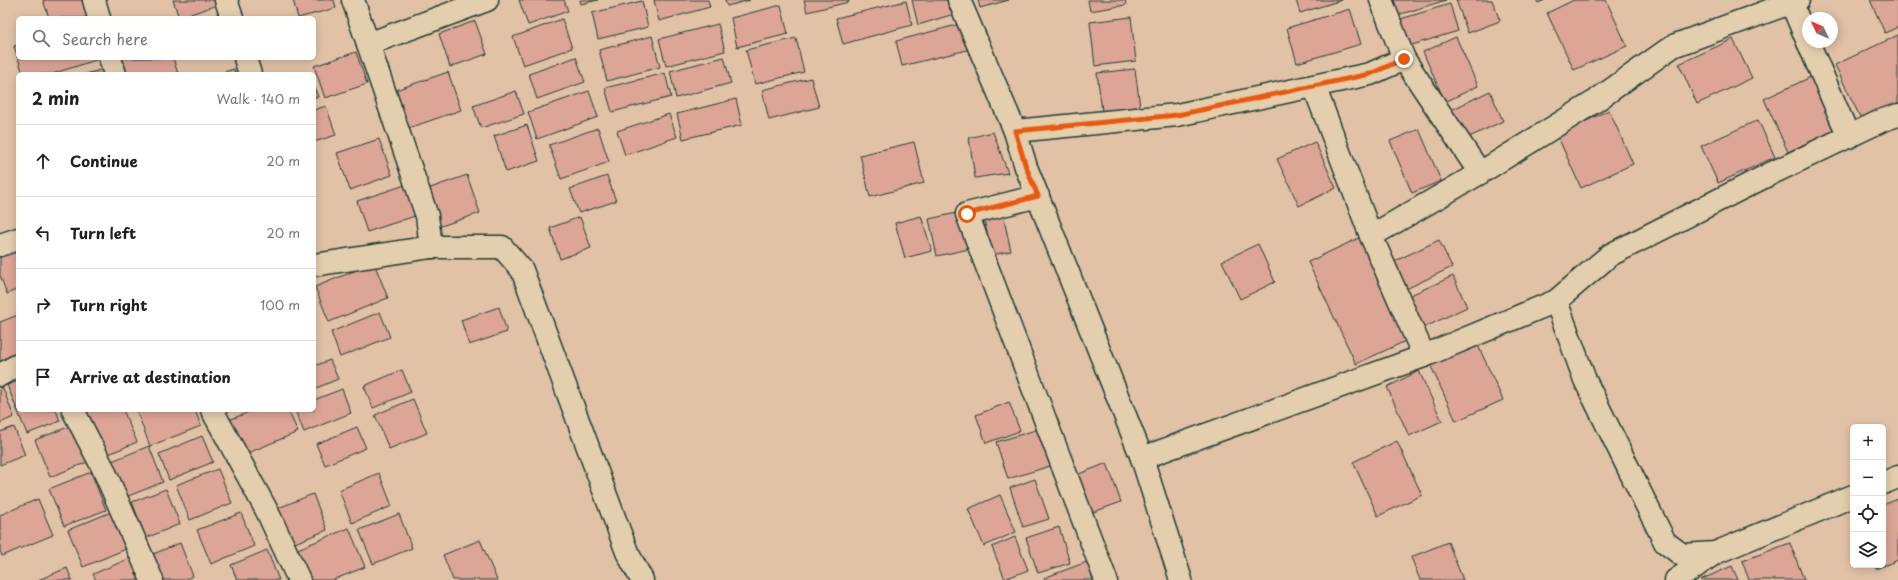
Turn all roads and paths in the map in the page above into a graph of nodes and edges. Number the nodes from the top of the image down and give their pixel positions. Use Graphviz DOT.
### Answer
graph roads {
  1 [pos="94,0"];
  2 [pos="226,0"];
  3 [pos="353,0"];
  4 [pos="487,0"];
  5 [pos="959,0"];
  6 [pos="1381,0"];
  7 [pos="1793,1"];
  8 [pos="98,16"];
  9 [pos="231,16"];
  10 [pos="1802,26"];
  11 [pos="368,44"];
  12 [pos="1811,48"];
  13 [pos="1404,59"];
  14 [pos="111,60"];
  15 [pos="246,60"];
  16 [pos="114,72"];
  17 [pos="249,72"];
  18 [pos="1314,86"];
  19 [pos="1898,115"];
  20 [pos="1015,131"];
  21 [pos="1849,137"];
  22 [pos="1480,174"];
  23 [pos="1038,196"];
  24 [pos="1371,236"];
  25 [pos="16,240"];
  26 [pos="0,245"];
  27 [pos="431,247"];
  28 [pos="316,265"];
  29 [pos="1556,301"];
  30 [pos="1424,356"];
  31 [pos="16,366"];
  32 [pos="0,375"];
  33 [pos="74,412"];
  34 [pos="213,412"];
  35 [pos="1142,458"];
  36 [pos="1898,477"];
  37 [pos="1886,482"];
  38 [pos="1850,497"];
  39 [pos="1715,553"];
  40 [pos="152,580"];
  41 [pos="299,580"];
  42 [pos="642,580"];
  43 [pos="1106,580"];
  44 [pos="1181,580"];
  45 [pos="1676,580"];
  1 -- 8 [label="street"];
  2 -- 9 [label="street"];
  3 -- 11 [label="street"];
  4 -- 11 [label="street"];
  5 -- 20 [label="street"];
  6 -- 13 [label="street"];
  7 -- 10 [label="street"];
  7 -- 22 [label="street"];
  11 -- 27 [label="street"];
  12 -- 21 [label="street"];
  13 -- 18 [label="street"];
  13 -- 22 [label="street"];
  14 -- 16 [label="street"];
  15 -- 17 [label="street"];
  18 -- 20 [label="street"];
  18 -- 24 [label="street"];
  19 -- 21 [label="street"];
  20 -- 23 [label="street"];
  21 -- 29 [label="street"];
  22 -- 24 [label="street"];
  23 -- 35 [label="street"];
  23 -- 43 [label="street"];
  24 -- 30 [label="street"];
  25 -- 26 [label="street"];
  27 -- 28 [label="street"];
  27 -- 42 [label="street"];
  29 -- 30 [label="street"];
  29 -- 39 [label="street"];
  30 -- 35 [label="street"];
  31 -- 32 [label="street"];
  33 -- 40 [label="street"];
  34 -- 41 [label="street"];
  35 -- 44 [label="street"];
  36 -- 37 [label="street"];
  38 -- 39 [label="street"];
  39 -- 45 [label="street"];
}
